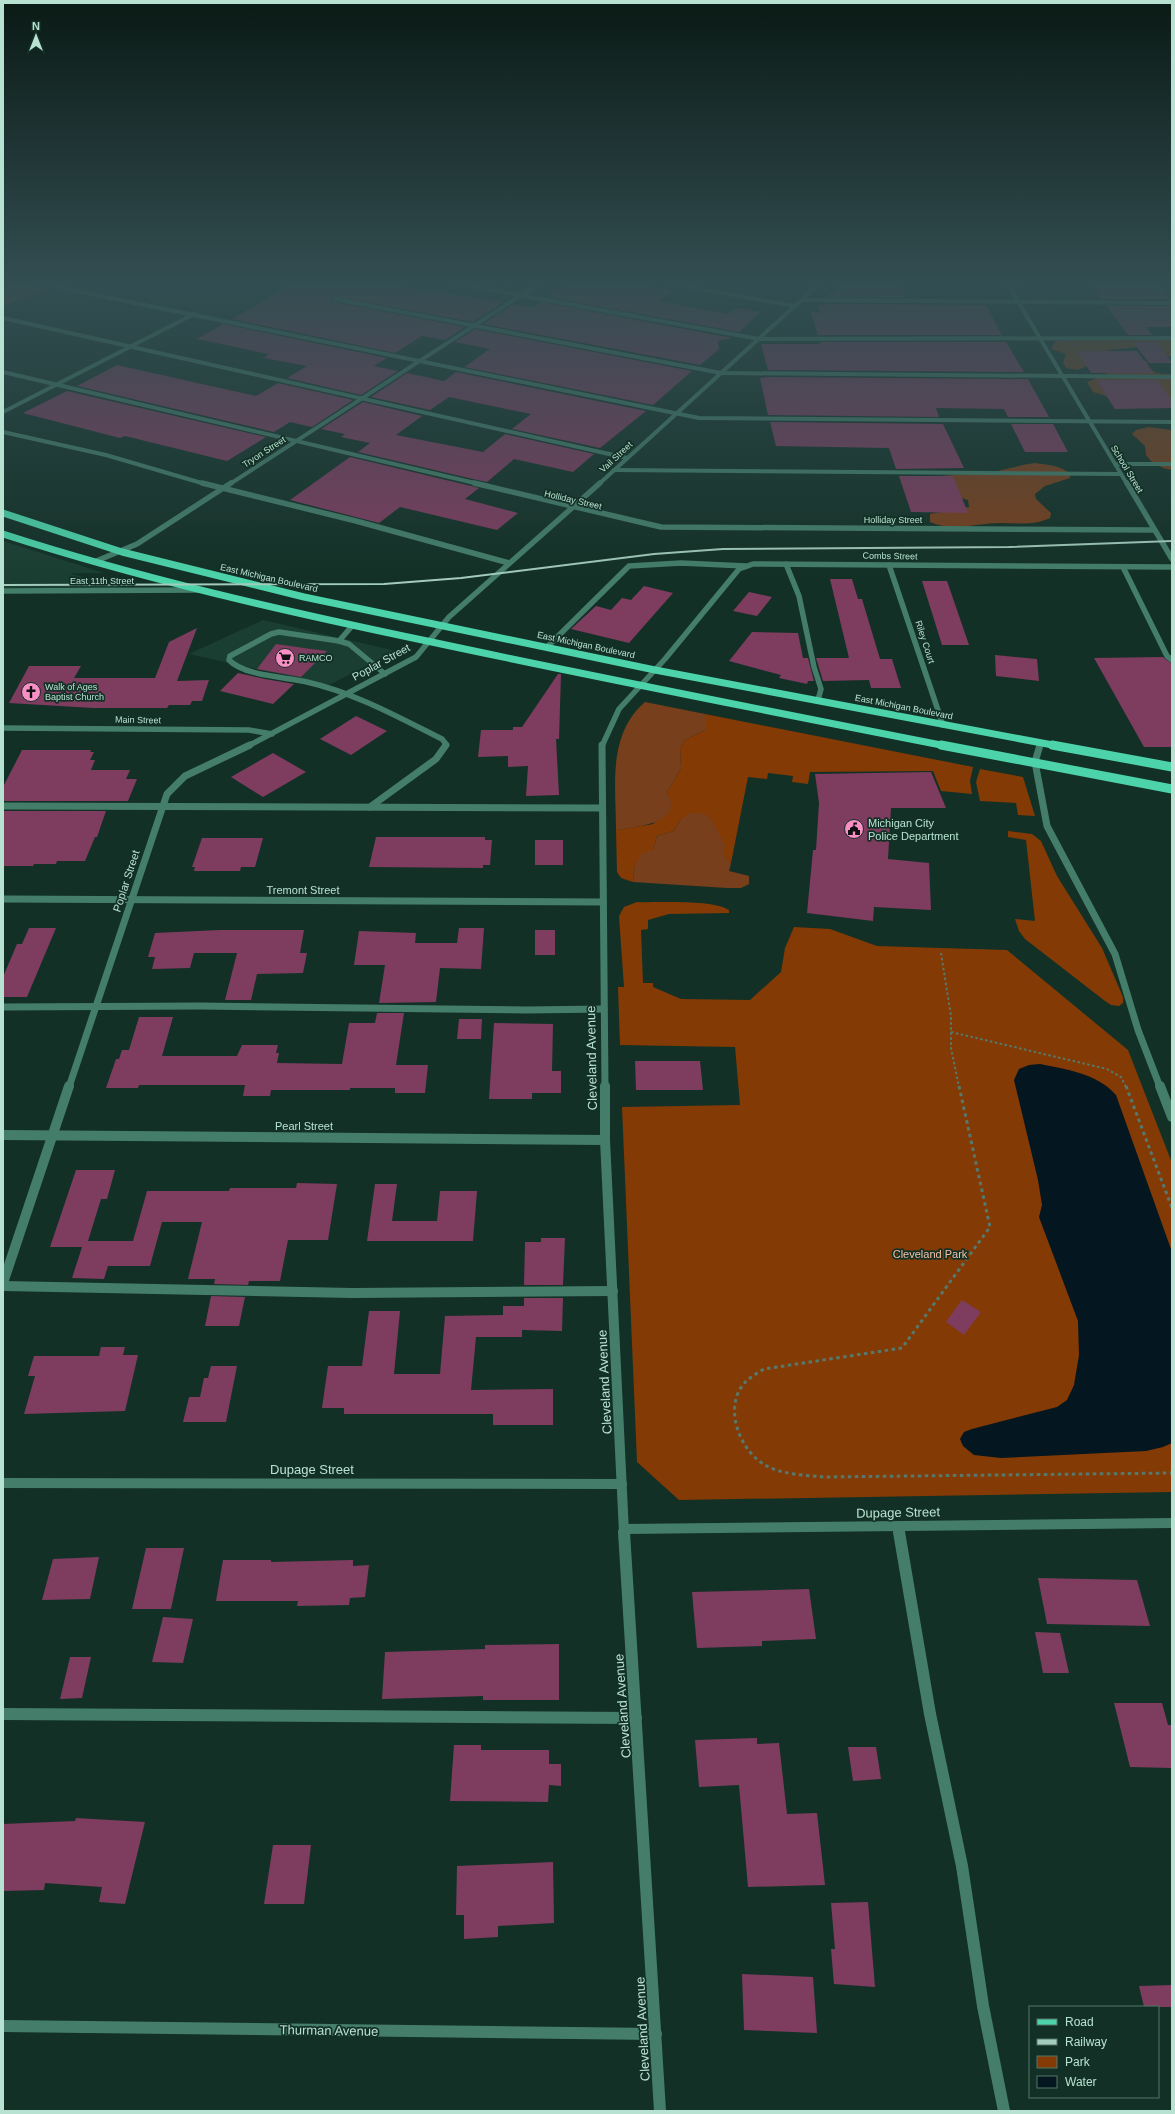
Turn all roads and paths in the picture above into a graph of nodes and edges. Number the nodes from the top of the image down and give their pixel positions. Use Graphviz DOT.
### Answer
graph roads {
  1 [pos="42,382"];
  2 [pos="62,382"];
  3 [pos="288,382"];
  4 [pos="387,382"];
  5 [pos="521,382"];
  6 [pos="711,382"];
  7 [pos="1065,382"];
  8 [pos="55,385"];
  9 [pos="362,398"];
  10 [pos="3,412"];
  11 [pos="676,413"];
  12 [pos="1089,421"];
  13 [pos="1172,422"];
  14 [pos="3,432"];
  15 [pos="296,441"];
  16 [pos="627,458"];
  17 [pos="1115,464"];
  18 [pos="1172,464"];
  19 [pos="614,470"];
  20 [pos="1120,474"];
  21 [pos="222,489"];
  22 [pos="573,508"];
  23 [pos="3,514"];
  24 [pos="1154,530"];
  25 [pos="3,534"];
  26 [pos="122,552"];
  27 [pos="1172,559"];
  28 [pos="94,562"];
  29 [pos="509,563"];
  30 [pos="786,564"];
  31 [pos="889,565"];
  32 [pos="746,566"];
  33 [pos="1172,566"];
  34 [pos="1123,567"];
  35 [pos="201,590"];
  36 [pos="3,591"];
  37 [pos="352,626"];
  38 [pos="440,626"];
  39 [pos="339,642"];
  40 [pos="429,642"];
  41 [pos="547,647"];
  42 [pos="1172,660"];
  43 [pos="655,670"];
  44 [pos="385,674"];
  45 [pos="640,686"];
  46 [pos="346,695"];
  47 [pos="818,700"];
  48 [pos="943,725"];
  49 [pos="3,728"];
  50 [pos="272,734"];
  51 [pos="1040,742"];
  52 [pos="1035,762"];
  53 [pos="1172,767"];
  54 [pos="1172,789"];
  55 [pos="3,806"];
  56 [pos="162,806"];
  57 [pos="370,807"];
  58 [pos="601,808"];
  59 [pos="3,899"];
  60 [pos="131,900"];
  61 [pos="603,902"];
  62 [pos="941,953"];
  63 [pos="96,1006"];
  64 [pos="3,1007"];
  65 [pos="604,1009"];
  66 [pos="951,1032"];
  67 [pos="1172,1117"];
  68 [pos="3,1135"];
  69 [pos="52,1135"];
  70 [pos="605,1140"];
  71 [pos="1172,1208"];
  72 [pos="3,1283"];
  73 [pos="3,1286"];
  74 [pos="612,1291"];
  75 [pos="1172,1473"];
  76 [pos="3,1482"];
  77 [pos="622,1484"];
  78 [pos="1172,1523"];
  79 [pos="898,1526"];
  80 [pos="624,1529"];
  81 [pos="3,1714"];
  82 [pos="636,1718"];
  83 [pos="3,2026"];
  84 [pos="656,2034"];
  85 [pos="660,2111"];
  86 [pos="1004,2111"];
  1 -- 8 [label="street, Holliday Street"];
  2 -- 8 [label="street"];
  3 -- 9 [label="street"];
  4 -- 9 [label="street, Tryon Street"];
  5 -- 11 [label="street"];
  6 -- 11 [label="street, Vail Street"];
  7 -- 12 [label="street, School Street"];
  8 -- 10 [label="street"];
  8 -- 15 [label="street, Holliday Street"];
  9 -- 15 [label="street, Tryon Street"];
  9 -- 16 [label="street"];
  11 -- 12 [label="street"];
  11 -- 16 [label="street, Vail Street"];
  12 -- 13 [label="street"];
  12 -- 17 [label="street, School Street"];
  14 -- 21 [label="street"];
  15 -- 21 [label="street, Tryon Street"];
  15 -- 22 [label="street, Holliday Street"];
  16 -- 19 [label="street, Vail Street"];
  17 -- 18 [label="street"];
  17 -- 20 [label="street, School Street"];
  19 -- 20 [label="street"];
  19 -- 22 [label="street, Vail Street"];
  20 -- 24 [label="street, School Street"];
  21 -- 26 [label="street, Tryon Street"];
  21 -- 29 [label="street"];
  22 -- 24 [label="street, Holliday Street"];
  22 -- 29 [label="street, Vail Street"];
  23 -- 26 [label="main road, East Michigan Boulevard"];
  24 -- 27 [label="street, School Street"];
  25 -- 28 [label="main road"];
  26 -- 28 [label="street, Tryon Street"];
  26 -- 38 [label="main road, East Michigan Boulevard"];
  28 -- 35 [label="main road"];
  29 -- 38 [label="street, Vail Street"];
  30 -- 31 [label="street, Combs Street"];
  30 -- 32 [label="street, Combs Street"];
  30 -- 47 [label="street"];
  31 -- 34 [label="street, Combs Street"];
  31 -- 48 [label="street, Riley Court"];
  32 -- 41 [label="street, Combs Street"];
  32 -- 43 [label="street"];
  33 -- 34 [label="street, Combs Street"];
  34 -- 42 [label="street"];
  35 -- 36 [label="street, East 11th Street"];
  35 -- 37 [label="main road"];
  37 -- 39 [label="street"];
  37 -- 40 [label="main road"];
  38 -- 40 [label="street, Poplar Street"];
  38 -- 41 [label="main road, East Michigan Boulevard"];
  39 -- 44 [label="street"];
  39 -- 46 [label="street"];
  40 -- 44 [label="street, Poplar Street"];
  40 -- 45 [label="main road"];
  41 -- 43 [label="main road, East Michigan Boulevard"];
  43 -- 45 [label="street, Cleveland Avenue"];
  43 -- 47 [label="main road, East Michigan Boulevard"];
  44 -- 46 [label="street, Poplar Street"];
  45 -- 52 [label="main road"];
  45 -- 58 [label="street, Cleveland Avenue"];
  46 -- 50 [label="street, Poplar Street"];
  46 -- 57 [label="street"];
  47 -- 48 [label="main road, East Michigan Boulevard"];
  48 -- 51 [label="main road, East Michigan Boulevard"];
  49 -- 50 [label="street, Main Street"];
  50 -- 56 [label="street, Poplar Street"];
  51 -- 52 [label="street"];
  51 -- 53 [label="main road, East Michigan Boulevard"];
  52 -- 54 [label="main road"];
  52 -- 67 [label="street"];
  55 -- 56 [label="street"];
  56 -- 57 [label="street"];
  56 -- 60 [label="street, Poplar Street"];
  57 -- 58 [label="street"];
  58 -- 61 [label="street, Cleveland Avenue"];
  59 -- 60 [label="street, Tremont Street"];
  60 -- 61 [label="street, Tremont Street"];
  60 -- 63 [label="street, Poplar Street"];
  61 -- 65 [label="street, Cleveland Avenue"];
  62 -- 66 [label="path"];
  63 -- 64 [label="street"];
  63 -- 65 [label="street"];
  63 -- 69 [label="street, Poplar Street"];
  65 -- 70 [label="street, Cleveland Avenue"];
  66 -- 71 [label="path"];
  66 -- 75 [label="path"];
  68 -- 69 [label="street, Pearl Street"];
  69 -- 70 [label="street, Pearl Street"];
  69 -- 72 [label="street, Poplar Street"];
  70 -- 74 [label="street, Cleveland Avenue"];
  73 -- 74 [label="street"];
  74 -- 77 [label="street, Cleveland Avenue"];
  76 -- 77 [label="street, Dupage Street"];
  77 -- 80 [label="street, Cleveland Avenue"];
  78 -- 79 [label="street, Dupage Street"];
  79 -- 80 [label="street, Dupage Street"];
  79 -- 86 [label="street"];
  80 -- 82 [label="street, Cleveland Avenue"];
  81 -- 82 [label="street"];
  82 -- 84 [label="street, Cleveland Avenue"];
  83 -- 84 [label="street, Thurman Avenue"];
  84 -- 85 [label="street, Cleveland Avenue"];
}
